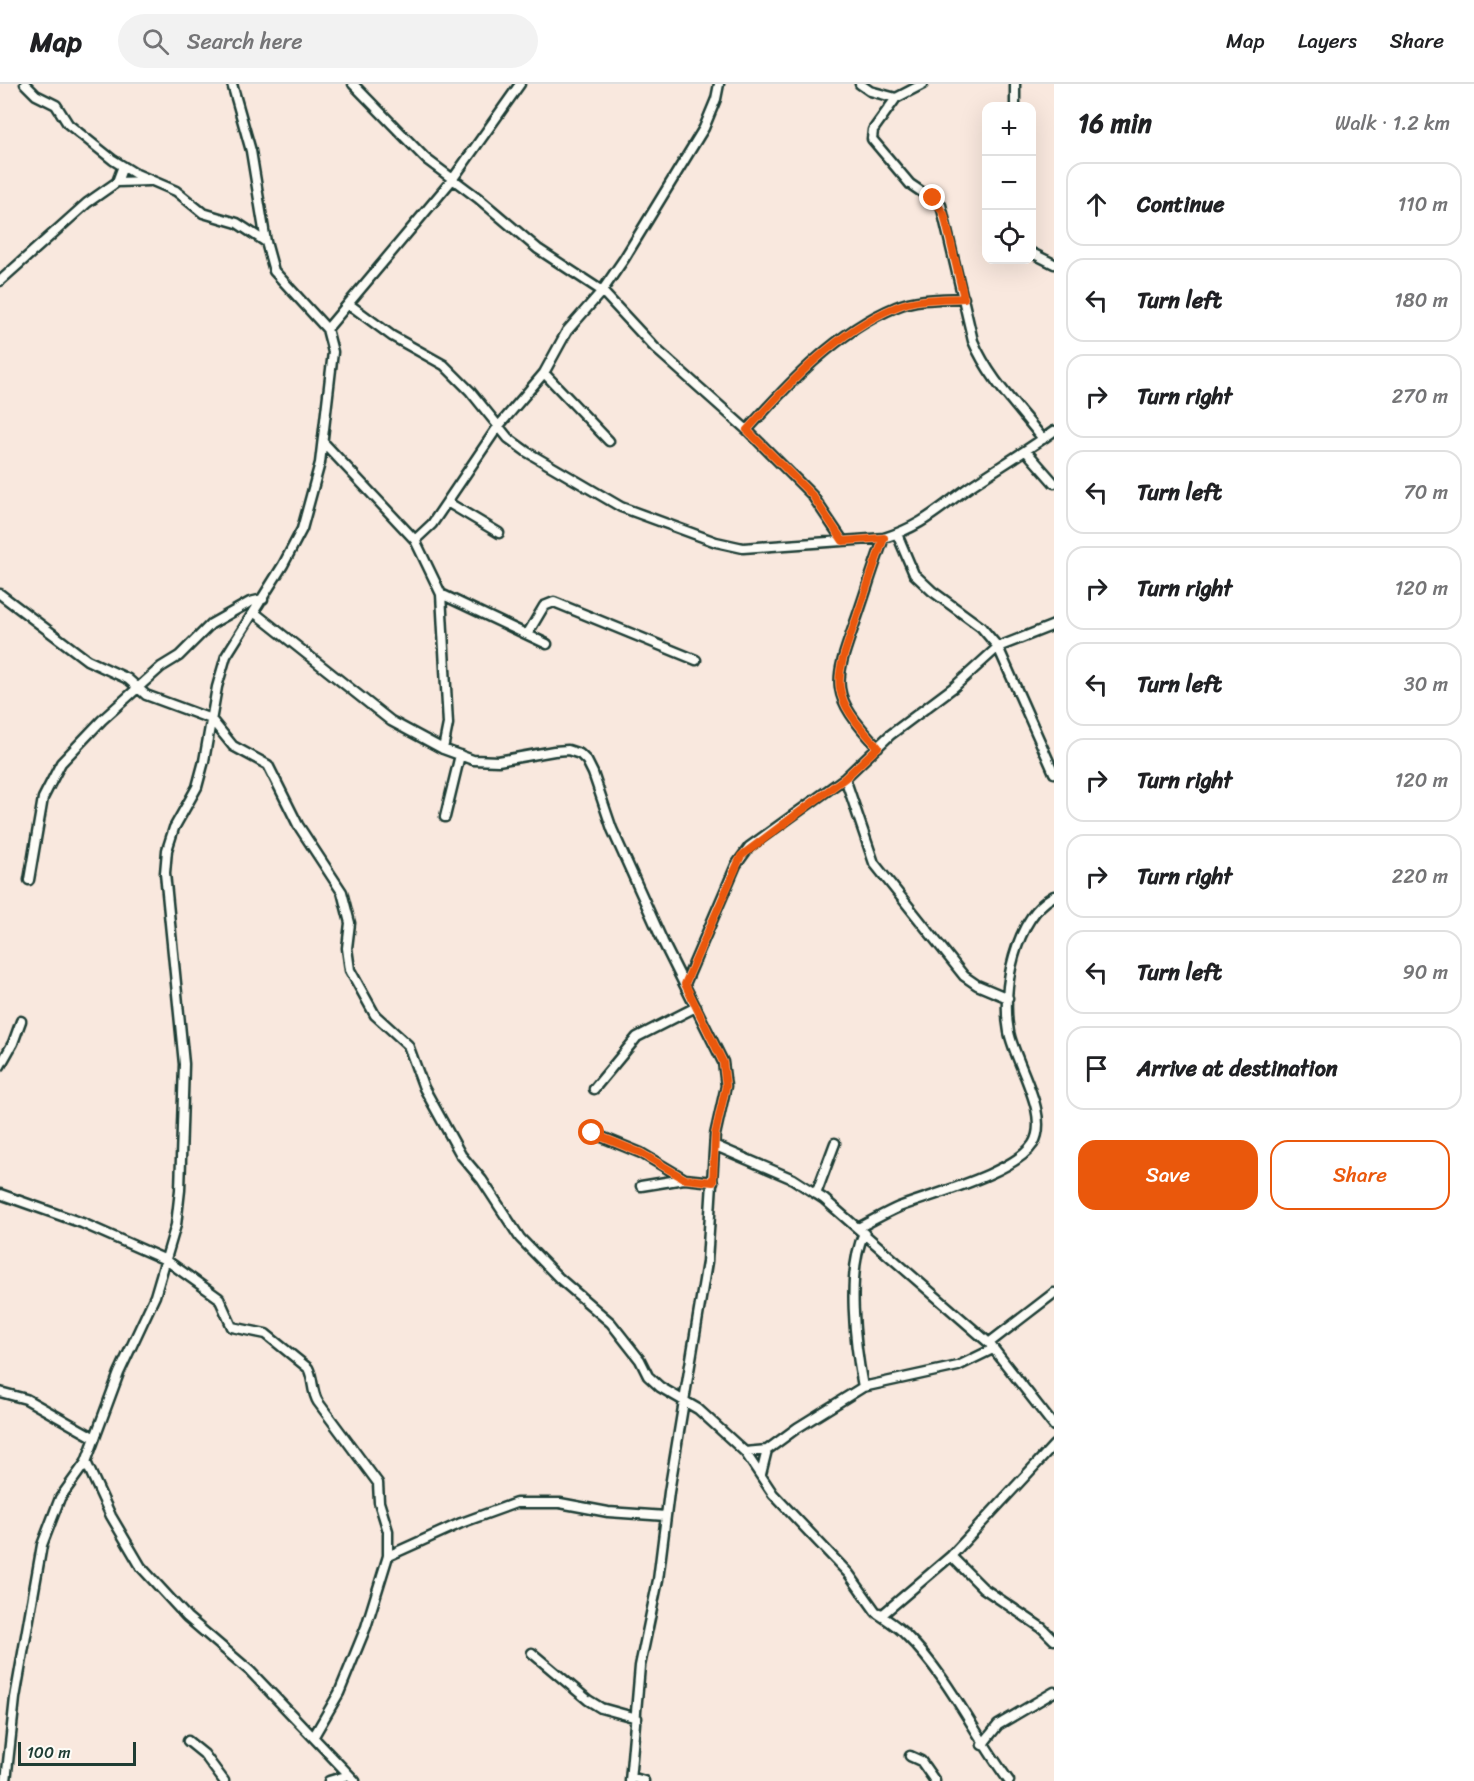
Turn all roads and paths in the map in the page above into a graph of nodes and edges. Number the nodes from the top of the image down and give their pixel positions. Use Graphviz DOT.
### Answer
graph roads {
  1 [pos="25,84"];
  2 [pos="232,84"];
  3 [pos="353,84"];
  4 [pos="520,84"];
  5 [pos="719,84"];
  6 [pos="860,84"];
  7 [pos="923,84"];
  8 [pos="1015,84"];
  9 [pos="896,98"];
  10 [pos="1015,102"];
  11 [pos="123,166"];
  12 [pos="452,180"];
  13 [pos="152,181"];
  14 [pos="117,182"];
  15 [pos="266,242"];
  16 [pos="1036,255"];
  17 [pos="1054,264"];
  18 [pos="0,281"];
  19 [pos="602,291"];
  20 [pos="964,298"];
  21 [pos="350,305"];
  22 [pos="327,329"];
  23 [pos="544,373"];
  24 [pos="497,428"];
  25 [pos="747,430"];
  26 [pos="1054,431"];
  27 [pos="1043,439"];
  28 [pos="609,441"];
  29 [pos="324,442"];
  30 [pos="1026,451"];
  31 [pos="1054,483"];
  32 [pos="447,502"];
  33 [pos="499,533"];
  34 [pos="897,534"];
  35 [pos="884,538"];
  36 [pos="415,540"];
  37 [pos="843,541"];
  38 [pos="0,594"];
  39 [pos="441,594"];
  40 [pos="263,599"];
  41 [pos="255,613"];
  42 [pos="1054,625"];
  43 [pos="528,633"];
  44 [pos="548,644"];
  45 [pos="998,647"];
  46 [pos="696,660"];
  47 [pos="137,688"];
  48 [pos="211,719"];
  49 [pos="878,747"];
  50 [pos="443,749"];
  51 [pos="460,755"];
  52 [pos="1054,773"];
  53 [pos="845,778"];
  54 [pos="445,817"];
  55 [pos="29,880"];
  56 [pos="1054,896"];
  57 [pos="685,984"];
  58 [pos="1008,998"];
  59 [pos="696,1007"];
  60 [pos="21,1021"];
  61 [pos="0,1066"];
  62 [pos="594,1089"];
  63 [pos="592,1133"];
  64 [pos="835,1143"];
  65 [pos="716,1146"];
  66 [pos="685,1179"];
  67 [pos="713,1182"];
  68 [pos="641,1186"];
  69 [pos="0,1194"];
  70 [pos="816,1194"];
  71 [pos="861,1230"];
  72 [pos="166,1260"];
  73 [pos="1054,1293"];
  74 [pos="991,1346"];
  75 [pos="863,1387"];
  76 [pos="0,1392"];
  77 [pos="685,1400"];
  78 [pos="1054,1426"];
  79 [pos="95,1438"];
  80 [pos="1054,1445"];
  81 [pos="767,1450"];
  82 [pos="745,1452"];
  83 [pos="86,1462"];
  84 [pos="761,1474"];
  85 [pos="666,1516"];
  86 [pos="388,1556"];
  87 [pos="951,1556"];
  88 [pos="876,1612"];
  89 [pos="1054,1640"];
  90 [pos="532,1653"];
  91 [pos="1054,1692"];
  92 [pos="637,1718"];
  93 [pos="314,1736"];
  94 [pos="188,1741"];
  95 [pos="982,1745"];
  96 [pos="910,1756"];
  97 [pos="352,1778"];
  98 [pos="631,1779"];
  99 [pos="6,1781"];
  100 [pos="224,1781"];
  101 [pos="329,1781"];
  102 [pos="644,1781"];
  103 [pos="935,1781"];
  104 [pos="1010,1781"];
  1 -- 11 [label="street"];
  2 -- 15 [label="street"];
  3 -- 12 [label="street"];
  4 -- 12 [label="street"];
  5 -- 19 [label="street"];
  6 -- 9 [label="street"];
  7 -- 9 [label="street"];
  8 -- 10 [label="street"];
  9 -- 20 [label="street"];
  11 -- 13 [label="street"];
  11 -- 14 [label="street"];
  12 -- 19 [label="street"];
  12 -- 21 [label="street"];
  13 -- 14 [label="street"];
  13 -- 15 [label="street"];
  14 -- 18 [label="street"];
  15 -- 22 [label="street"];
  16 -- 17 [label="street"];
  19 -- 23 [label="street"];
  19 -- 25 [label="street"];
  20 -- 25 [label="street"];
  20 -- 27 [label="street"];
  21 -- 22 [label="street"];
  21 -- 24 [label="street"];
  22 -- 29 [label="street"];
  23 -- 24 [label="street"];
  23 -- 28 [label="street"];
  24 -- 32 [label="street"];
  24 -- 37 [label="street"];
  25 -- 37 [label="street"];
  26 -- 27 [label="street"];
  27 -- 30 [label="street"];
  29 -- 36 [label="street"];
  29 -- 40 [label="street"];
  30 -- 31 [label="street"];
  30 -- 34 [label="street"];
  32 -- 33 [label="street"];
  32 -- 36 [label="street"];
  34 -- 35 [label="street"];
  34 -- 45 [label="street"];
  35 -- 37 [label="street"];
  35 -- 49 [label="street"];
  36 -- 39 [label="street"];
  38 -- 47 [label="street"];
  39 -- 43 [label="street"];
  39 -- 50 [label="street"];
  40 -- 41 [label="street"];
  40 -- 47 [label="street"];
  41 -- 48 [label="street"];
  41 -- 50 [label="street"];
  42 -- 45 [label="street"];
  43 -- 44 [label="street"];
  43 -- 46 [label="street"];
  45 -- 49 [label="street"];
  45 -- 52 [label="street"];
  47 -- 48 [label="street"];
  47 -- 55 [label="street"];
  48 -- 72 [label="street"];
  48 -- 77 [label="street"];
  49 -- 53 [label="street"];
  50 -- 51 [label="street"];
  51 -- 54 [label="street"];
  51 -- 57 [label="street"];
  53 -- 57 [label="street"];
  53 -- 58 [label="street"];
  56 -- 58 [label="street"];
  57 -- 59 [label="street"];
  58 -- 71 [label="street"];
  59 -- 62 [label="street"];
  59 -- 65 [label="street"];
  60 -- 61 [label="street"];
  63 -- 66 [label="street"];
  64 -- 70 [label="street"];
  65 -- 67 [label="street"];
  65 -- 70 [label="street"];
  66 -- 67 [label="street"];
  66 -- 68 [label="street"];
  67 -- 77 [label="street"];
  69 -- 72 [label="street"];
  70 -- 71 [label="street"];
  71 -- 74 [label="street"];
  71 -- 75 [label="street"];
  72 -- 79 [label="street"];
  72 -- 86 [label="street"];
  73 -- 74 [label="street"];
  74 -- 75 [label="street"];
  74 -- 78 [label="street"];
  75 -- 81 [label="street"];
  76 -- 79 [label="street"];
  77 -- 82 [label="street"];
  77 -- 85 [label="street"];
  79 -- 83 [label="street"];
  80 -- 87 [label="street"];
  81 -- 82 [label="street"];
  81 -- 84 [label="street"];
  82 -- 84 [label="street"];
  83 -- 93 [label="street"];
  83 -- 99 [label="street"];
  84 -- 88 [label="street"];
  85 -- 86 [label="street"];
  85 -- 92 [label="street"];
  86 -- 93 [label="street"];
  87 -- 88 [label="street"];
  87 -- 89 [label="street"];
  88 -- 95 [label="street"];
  90 -- 92 [label="street"];
  91 -- 95 [label="street"];
  92 -- 98 [label="street"];
  93 -- 97 [label="street"];
  94 -- 100 [label="street"];
  95 -- 104 [label="street"];
  96 -- 103 [label="street"];
  97 -- 101 [label="street"];
  98 -- 102 [label="street"];
}
